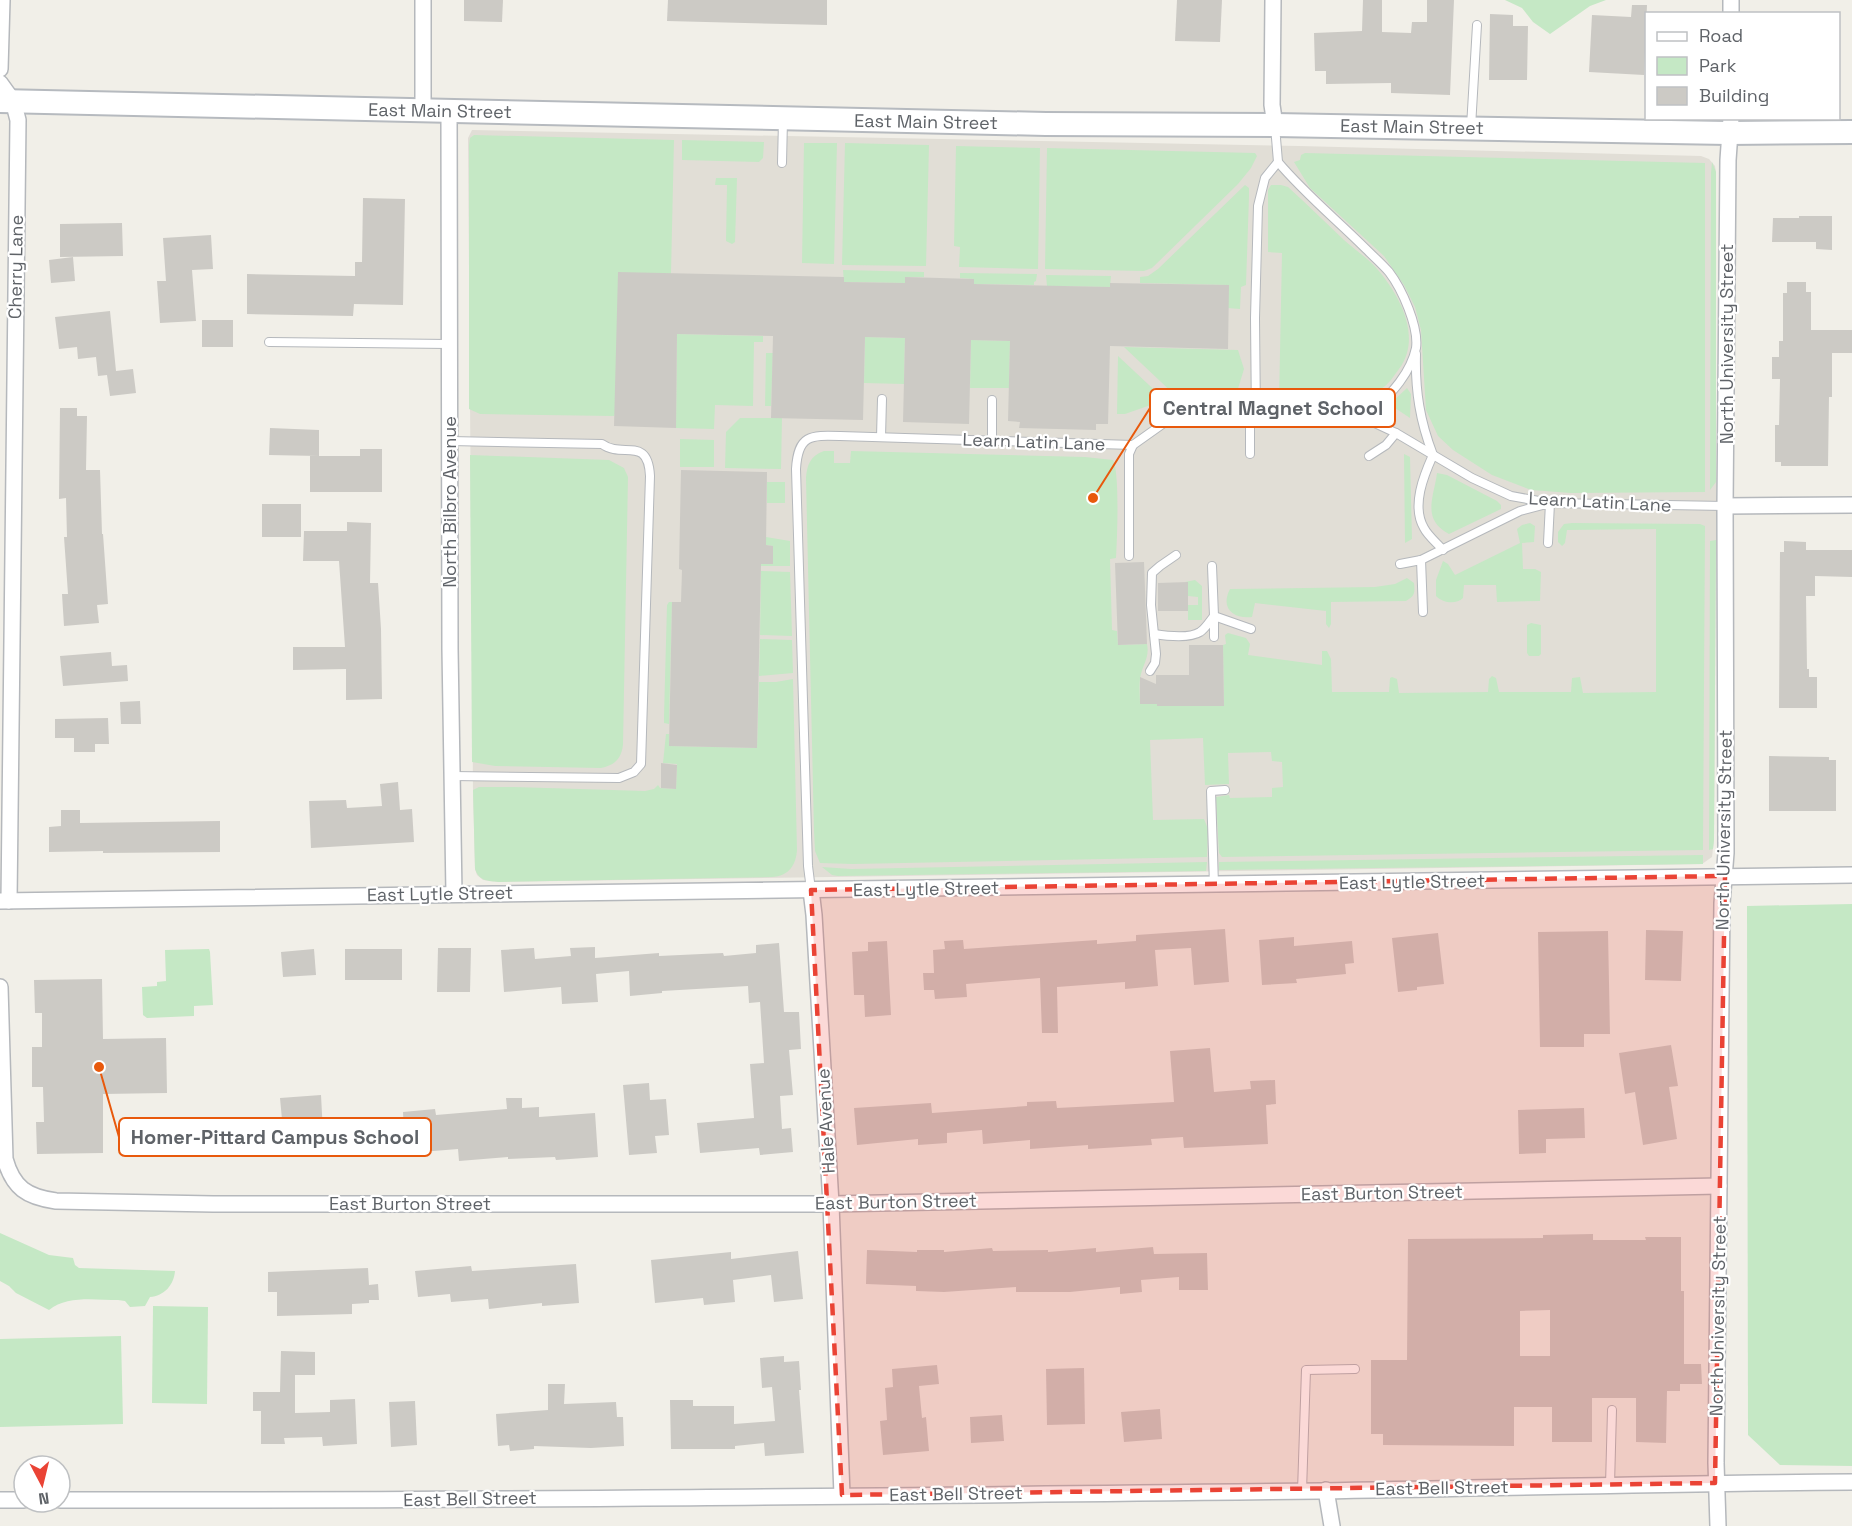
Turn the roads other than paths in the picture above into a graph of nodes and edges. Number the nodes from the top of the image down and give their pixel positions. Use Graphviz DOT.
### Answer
graph roads {
  1 [pos="2,0"];
  2 [pos="423,0"];
  3 [pos="1273,0"];
  4 [pos="1477,25"];
  5 [pos="0,69"];
  6 [pos="4,95"];
  7 [pos="423,111"];
  8 [pos="449,111"];
  9 [pos="783,119"];
  10 [pos="1275,125"];
  11 [pos="1730,126"];
  12 [pos="1471,128"];
  13 [pos="1852,132"];
  14 [pos="1278,162"];
  15 [pos="782,163"];
  16 [pos="269,342"];
  17 [pos="449,344"];
  18 [pos="1416,347"];
  19 [pos="882,399"];
  20 [pos="992,399"];
  21 [pos="1253,419"];
  22 [pos="1366,419"];
  23 [pos="1396,433"];
  24 [pos="881,437"];
  25 [pos="450,441"];
  26 [pos="992,441"];
  27 [pos="1134,445"];
  28 [pos="1250,454"];
  29 [pos="1433,454"];
  30 [pos="1369,456"];
  31 [pos="1550,503"];
  32 [pos="1852,505"];
  33 [pos="1725,506"];
  34 [pos="1548,543"];
  35 [pos="1443,550"];
  36 [pos="1176,555"];
  37 [pos="1129,556"];
  38 [pos="1421,560"];
  39 [pos="1400,564"];
  40 [pos="1212,566"];
  41 [pos="1423,612"];
  42 [pos="1214,616"];
  43 [pos="1251,629"];
  44 [pos="1154,634"];
  45 [pos="1214,637"];
  46 [pos="1150,671"];
  47 [pos="452,776"];
  48 [pos="1225,790"];
  49 [pos="1852,875"];
  50 [pos="1725,876"];
  51 [pos="1214,885"];
  52 [pos="811,891"];
  53 [pos="454,894"];
  54 [pos="4,901"];
  55 [pos="0,987"];
  56 [pos="1719,1186"];
  57 [pos="831,1204"];
  58 [pos="1355,1370"];
  59 [pos="1612,1410"];
  60 [pos="1852,1482"];
  61 [pos="1716,1483"];
  62 [pos="1610,1485"];
  63 [pos="1326,1490"];
  64 [pos="1302,1491"];
  65 [pos="842,1495"];
  66 [pos="72,1500"];
  67 [pos="1332,1526"];
  68 [pos="1718,1526"];
  1 -- 5 [label="street"];
  2 -- 7 [label="street"];
  3 -- 10 [label="street"];
  4 -- 12 [label="lane"];
  6 -- 7 [label="street, East Main Street"];
  6 -- 54 [label="street, Cherry Lane"];
  7 -- 8 [label="street, East Main Street"];
  8 -- 9 [label="street, East Main Street"];
  8 -- 17 [label="street, North Bilbro Avenue"];
  9 -- 10 [label="street, East Main Street"];
  9 -- 15 [label="lane"];
  10 -- 12 [label="street, East Main Street"];
  10 -- 14 [label="lane"];
  11 -- 12 [label="street, East Main Street"];
  11 -- 13 [label="street, East Main Street"];
  11 -- 33 [label="street, North University Street"];
  14 -- 18 [label="lane"];
  14 -- 21 [label="lane"];
  16 -- 17 [label="lane"];
  17 -- 25 [label="street, North Bilbro Avenue"];
  18 -- 22 [label="lane"];
  18 -- 29 [label="lane"];
  19 -- 24 [label="lane"];
  20 -- 26 [label="lane"];
  21 -- 22 [label="lane, Learn Latin Lane"];
  21 -- 27 [label="lane, Learn Latin Lane"];
  21 -- 28 [label="lane"];
  22 -- 23 [label="lane, Learn Latin Lane"];
  23 -- 29 [label="lane, Learn Latin Lane"];
  23 -- 30 [label="lane"];
  24 -- 26 [label="lane, Learn Latin Lane"];
  24 -- 52 [label="lane, Learn Latin Lane"];
  25 -- 47 [label="street, North Bilbro Avenue"];
  25 -- 47 [label="lane"];
  26 -- 27 [label="lane, Learn Latin Lane"];
  27 -- 37 [label="lane"];
  29 -- 31 [label="lane, Learn Latin Lane"];
  29 -- 35 [label="lane"];
  31 -- 33 [label="lane, Learn Latin Lane"];
  31 -- 34 [label="lane"];
  31 -- 35 [label="lane"];
  32 -- 33 [label="street"];
  33 -- 50 [label="street, North University Street"];
  35 -- 38 [label="lane"];
  36 -- 44 [label="lane"];
  38 -- 39 [label="lane"];
  38 -- 41 [label="lane"];
  40 -- 42 [label="lane"];
  42 -- 43 [label="lane"];
  42 -- 44 [label="lane"];
  42 -- 45 [label="lane"];
  44 -- 46 [label="lane"];
  47 -- 53 [label="street, North Bilbro Avenue"];
  48 -- 51 [label="lane"];
  49 -- 50 [label="street, East Lytle Street"];
  50 -- 51 [label="street, East Lytle Street"];
  50 -- 56 [label="street, North University Street"];
  51 -- 52 [label="street, East Lytle Street"];
  52 -- 53 [label="street, East Lytle Street"];
  52 -- 57 [label="street, Hale Avenue"];
  53 -- 54 [label="street, East Lytle Street"];
  55 -- 57 [label="street, East Burton Street"];
  56 -- 57 [label="street, East Burton Street"];
  56 -- 61 [label="street, North University Street"];
  57 -- 65 [label="street, Hale Avenue"];
  58 -- 64 [label="lane"];
  59 -- 62 [label="lane"];
  60 -- 61 [label="street, East Bell Street"];
  61 -- 62 [label="street, East Bell Street"];
  61 -- 68 [label="street, North University Street"];
  62 -- 63 [label="street, East Bell Street"];
  63 -- 64 [label="street, East Bell Street"];
  63 -- 67 [label="street"];
  64 -- 65 [label="street, East Bell Street"];
  65 -- 66 [label="street, East Bell Street"];
}
